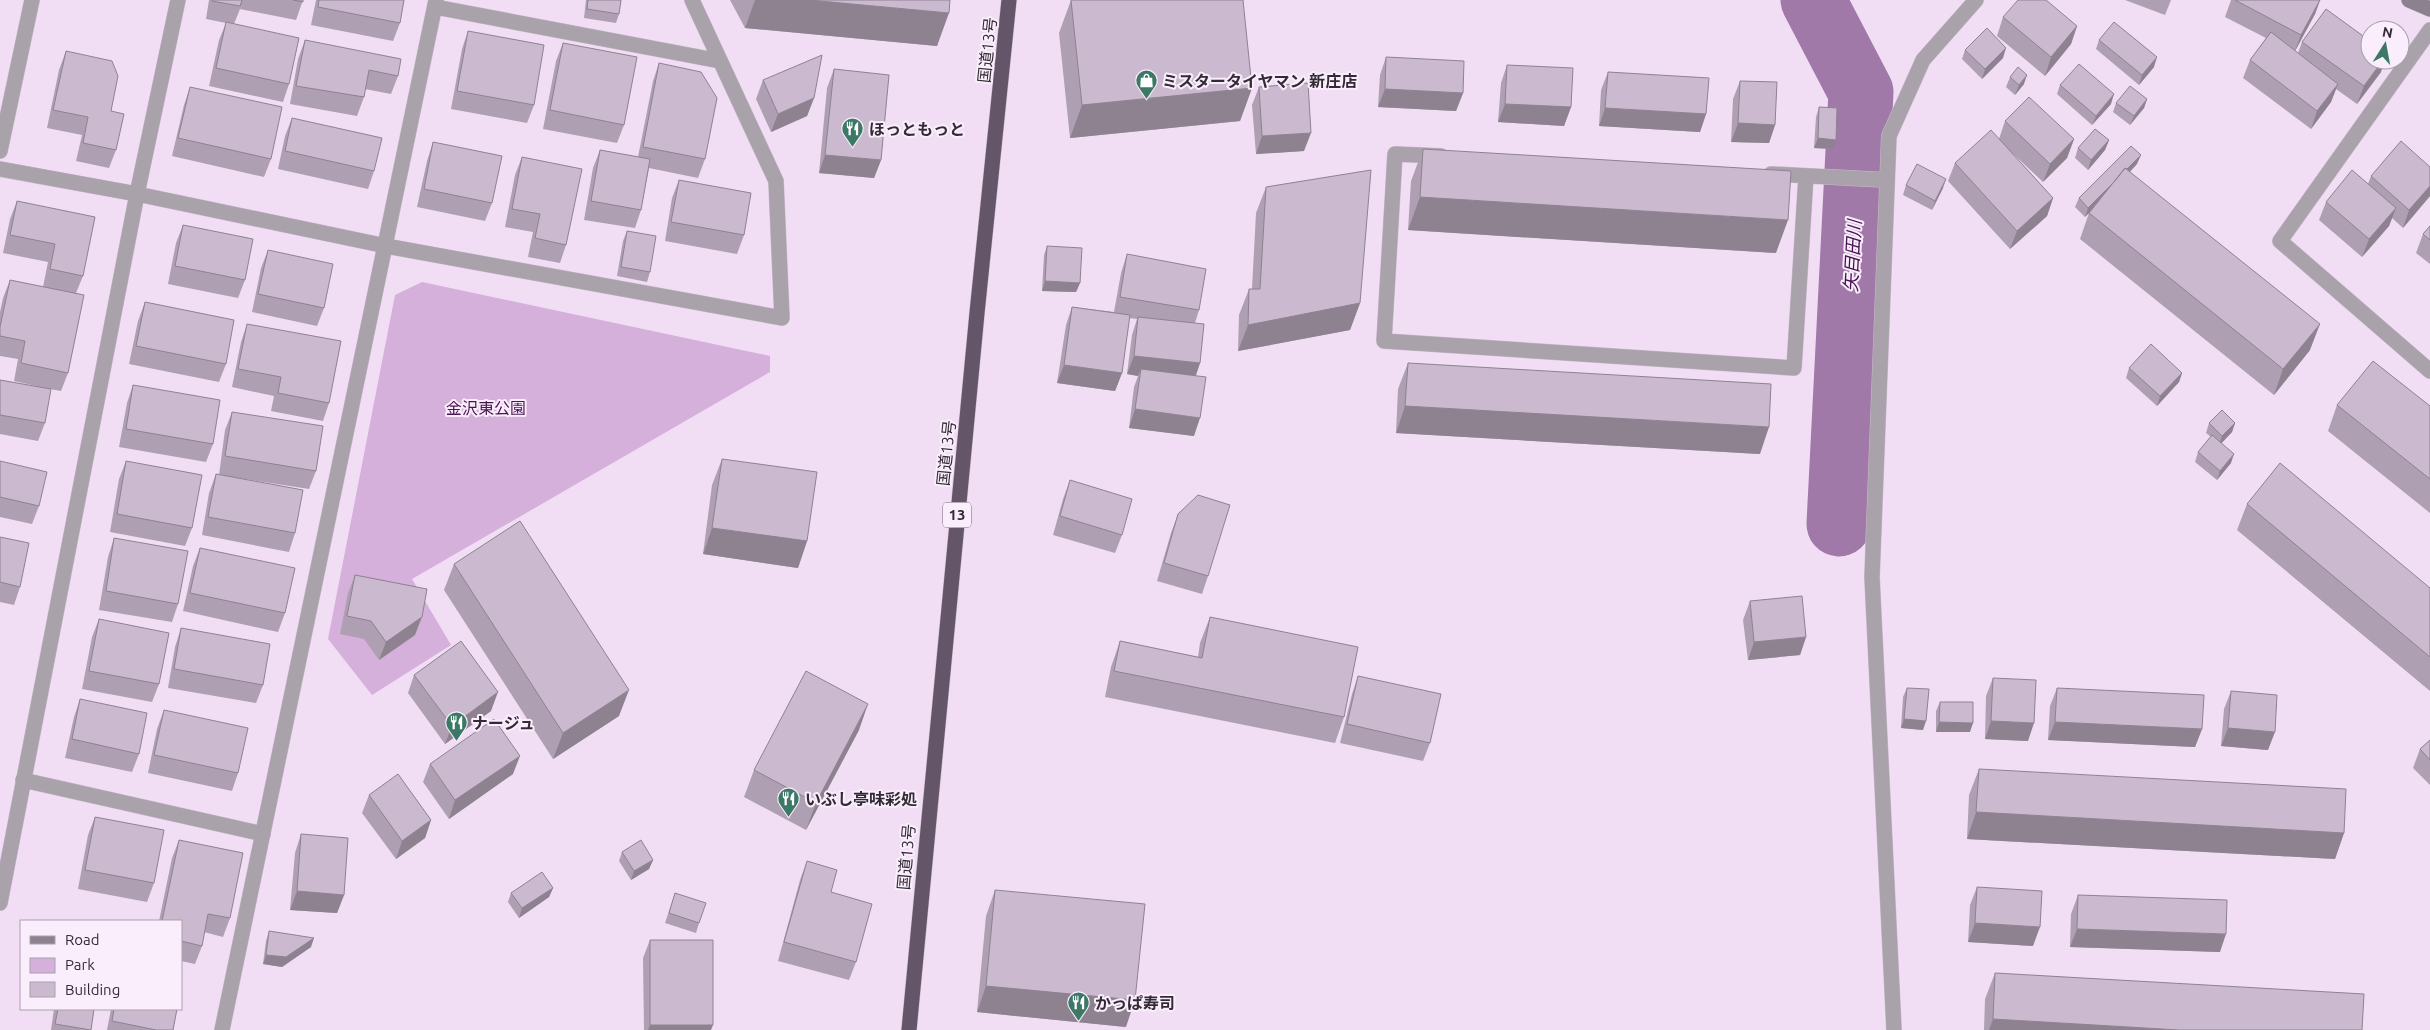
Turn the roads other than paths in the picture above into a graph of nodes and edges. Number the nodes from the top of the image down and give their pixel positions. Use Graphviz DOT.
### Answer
graph roads {
  1 [pos="32,0"];
  2 [pos="178,0"];
  3 [pos="692,0"];
  4 [pos="1009,0"];
  5 [pos="1976,0"];
  6 [pos="2409,0"];
  7 [pos="436,3"];
  8 [pos="2430,9"];
  9 [pos="2430,30"];
  10 [pos="720,61"];
  11 [pos="0,151"];
  12 [pos="1454,157"];
  13 [pos="0,169"];
  14 [pos="1757,173"];
  15 [pos="1806,176"];
  16 [pos="1887,180"];
  17 [pos="137,194"];
  18 [pos="386,246"];
  19 [pos="2430,371"];
  20 [pos="24,780"];
  21 [pos="263,834"];
  22 [pos="0,903"];
  23 [pos="222,1030"];
  24 [pos="908,1030"];
  25 [pos="1894,1030"];
  1 -- 11 [label="street"];
  2 -- 17 [label="street"];
  3 -- 10 [label="street"];
  4 -- 24 [label="highway, 国道13号 / 13"];
  5 -- 16 [label="street"];
  6 -- 8 [label="street"];
  7 -- 10 [label="street"];
  7 -- 18 [label="street"];
  9 -- 19 [label="street"];
  10 -- 18 [label="street"];
  12 -- 15 [label="street"];
  13 -- 17 [label="street"];
  14 -- 15 [label="street"];
  15 -- 16 [label="street"];
  16 -- 25 [label="street"];
  17 -- 18 [label="street"];
  17 -- 20 [label="street"];
  18 -- 21 [label="street"];
  20 -- 21 [label="street"];
  20 -- 22 [label="street"];
  21 -- 23 [label="street"];
}
